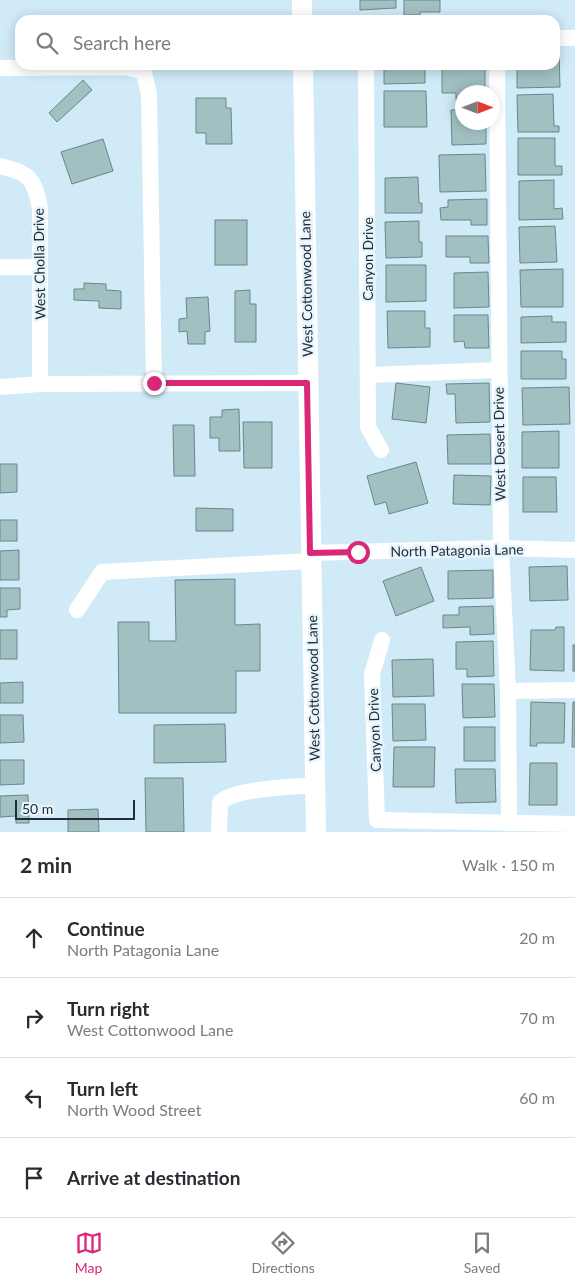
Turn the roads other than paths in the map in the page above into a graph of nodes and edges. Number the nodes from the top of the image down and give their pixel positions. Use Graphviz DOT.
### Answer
graph roads {
  1 [pos="302,0"];
  2 [pos="302,15"];
  3 [pos="560,38"];
  4 [pos="575,38"];
  5 [pos="0,68"];
  6 [pos="15,68"];
  7 [pos="138,70"];
  8 [pos="303,70"];
  9 [pos="366,70"];
  10 [pos="497,70"];
  11 [pos="0,166"];
  12 [pos="0,267"];
  13 [pos="40,267"];
  14 [pos="498,370"];
  15 [pos="368,375"];
  16 [pos="154,383"];
  17 [pos="307,383"];
  18 [pos="40,384"];
  19 [pos="0,386"];
  20 [pos="381,450"];
  21 [pos="500,548"];
  22 [pos="575,550"];
  23 [pos="310,557"];
  24 [pos="77,610"];
  25 [pos="382,640"];
  26 [pos="508,690"];
  27 [pos="575,690"];
  28 [pos="314,785"];
  29 [pos="508,823"];
  30 [pos="575,824"];
  31 [pos="219,832"];
  32 [pos="316,832"];
  1 -- 2 [label="main road"];
  3 -- 4 [label="street"];
  5 -- 6 [label="street"];
  7 -- 16 [label="street"];
  8 -- 17 [label="main road, West Cottonwood Lane"];
  9 -- 15 [label="street, Canyon Drive"];
  10 -- 14 [label="street, West Desert Drive"];
  11 -- 13 [label="street, West Cholla Drive"];
  12 -- 13 [label="street"];
  13 -- 18 [label="street, West Cholla Drive"];
  14 -- 15 [label="street"];
  14 -- 21 [label="street, West Desert Drive"];
  15 -- 20 [label="street, Canyon Drive"];
  16 -- 17 [label="street"];
  16 -- 18 [label="street"];
  17 -- 23 [label="main road, West Cottonwood Lane"];
  18 -- 19 [label="street"];
  21 -- 22 [label="street, North Patagonia Lane"];
  21 -- 23 [label="street, North Patagonia Lane"];
  21 -- 26 [label="street, West Desert Drive"];
  23 -- 24 [label="street, North Patagonia Lane"];
  23 -- 28 [label="main road, West Cottonwood Lane"];
  25 -- 29 [label="street, Canyon Drive"];
  26 -- 27 [label="street"];
  26 -- 29 [label="street, West Desert Drive"];
  28 -- 31 [label="street"];
  28 -- 32 [label="main road, West Cottonwood Lane"];
  29 -- 30 [label="street"];
}
